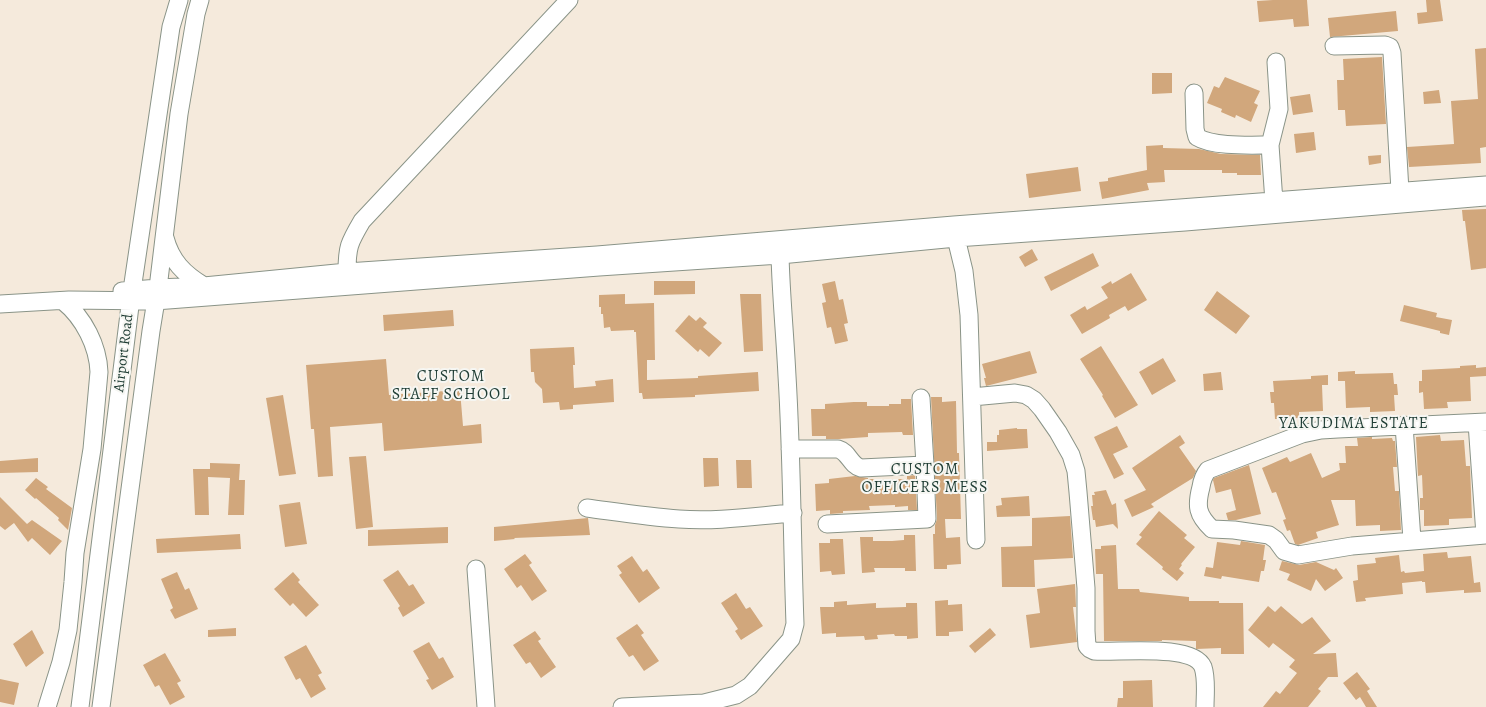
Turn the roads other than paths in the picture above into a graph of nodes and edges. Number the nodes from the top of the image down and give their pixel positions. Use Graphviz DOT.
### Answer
graph roads {
  1 [pos="179,0"];
  2 [pos="200,0"];
  3 [pos="569,0"];
  4 [pos="1334,46"];
  5 [pos="1276,62"];
  6 [pos="1194,93"];
  7 [pos="1270,145"];
  8 [pos="1486,185"];
  9 [pos="1400,191"];
  10 [pos="1486,197"];
  11 [pos="1274,202"];
  12 [pos="1185,215"];
  13 [pos="164,234"];
  14 [pos="956,238"];
  15 [pos="780,255"];
  16 [pos="348,272"];
  17 [pos="204,286"];
  18 [pos="156,294"];
  19 [pos="132,295"];
  20 [pos="186,298"];
  21 [pos="66,300"];
  22 [pos="0,304"];
  23 [pos="151,331"];
  24 [pos="972,397"];
  25 [pos="920,398"];
  26 [pos="1482,423"];
  27 [pos="1404,425"];
  28 [pos="790,449"];
  29 [pos="925,465"];
  30 [pos="587,508"];
  31 [pos="793,513"];
  32 [pos="827,524"];
  33 [pos="1485,535"];
  34 [pos="976,540"];
  35 [pos="1412,540"];
  36 [pos="476,569"];
  37 [pos="663,706"];
  38 [pos="47,707"];
  39 [pos="80,707"];
  40 [pos="101,707"];
  41 [pos="486,707"];
  42 [pos="622,707"];
  43 [pos="1206,707"];
  1 -- 19 [label="street, Airport Road"];
  2 -- 13 [label="street, Airport Road"];
  3 -- 16 [label="street"];
  4 -- 9 [label="street"];
  5 -- 7 [label="street"];
  6 -- 7 [label="street"];
  7 -- 11 [label="street"];
  8 -- 9 [label="street"];
  9 -- 11 [label="street"];
  10 -- 12 [label="street"];
  11 -- 12 [label="street"];
  12 -- 14 [label="street"];
  12 -- 16 [label="street"];
  13 -- 17 [label="street"];
  13 -- 18 [label="street, Airport Road"];
  14 -- 15 [label="street"];
  14 -- 24 [label="street"];
  15 -- 20 [label="street"];
  15 -- 28 [label="street"];
  16 -- 17 [label="street"];
  17 -- 18 [label="street"];
  18 -- 19 [label="street"];
  18 -- 20 [label="street"];
  18 -- 23 [label="street, Airport Road"];
  19 -- 21 [label="street"];
  19 -- 39 [label="street, Airport Road"];
  20 -- 23 [label="street"];
  21 -- 22 [label="street"];
  21 -- 38 [label="street"];
  23 -- 40 [label="street, Airport Road"];
  24 -- 34 [label="street"];
  24 -- 43 [label="street"];
  25 -- 29 [label="street"];
  26 -- 27 [label="street"];
  26 -- 33 [label="street"];
  27 -- 35 [label="street"];
  27 -- 35 [label="street"];
  28 -- 29 [label="street"];
  28 -- 31 [label="street"];
  29 -- 32 [label="street"];
  30 -- 31 [label="street"];
  31 -- 37 [label="street"];
  33 -- 35 [label="street"];
  36 -- 41 [label="street"];
  37 -- 42 [label="street"];
}
